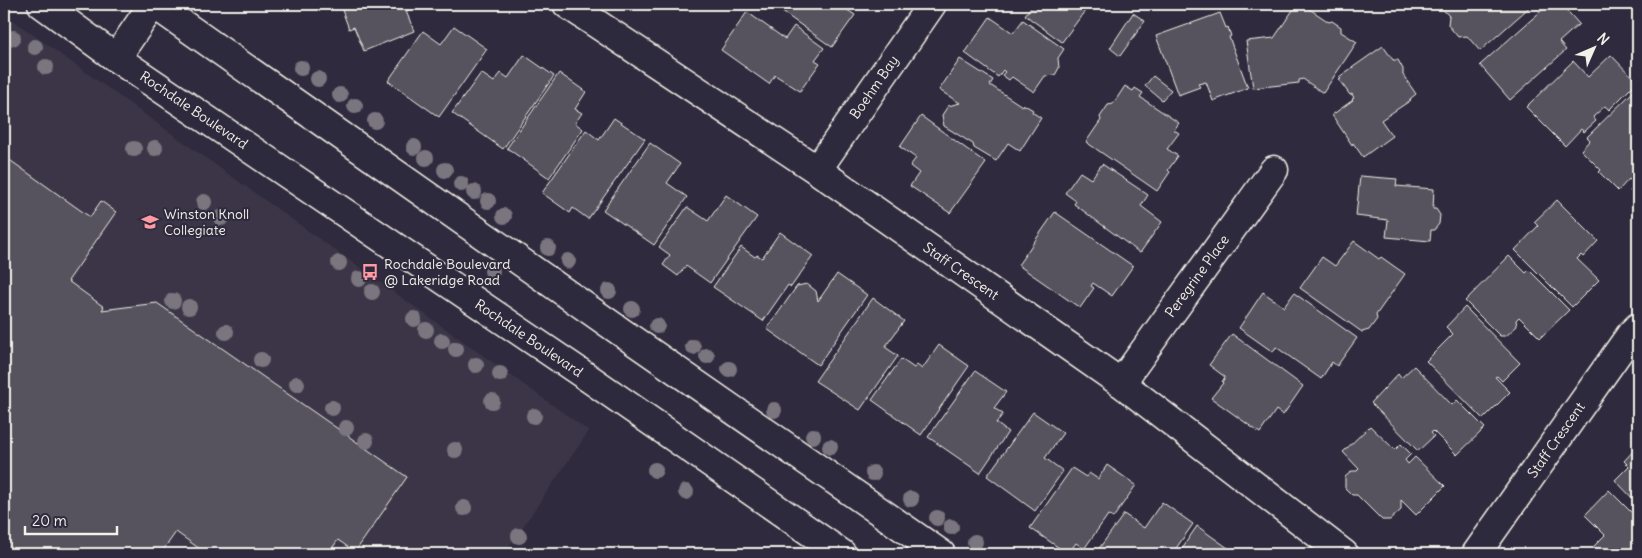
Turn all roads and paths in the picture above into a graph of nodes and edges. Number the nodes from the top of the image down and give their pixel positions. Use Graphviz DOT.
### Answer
graph roads {
  1 [pos="42,4"];
  2 [pos="153,4"];
  3 [pos="567,4"];
  4 [pos="932,4"];
  5 [pos="116,58"];
  6 [pos="816,170"];
  7 [pos="1274,170"];
  8 [pos="1638,327"];
  9 [pos="1120,383"];
  10 [pos="842,554"];
  11 [pos="941,554"];
  12 [pos="1344,554"];
  13 [pos="1476,554"];
  1 -- 5 [label="main road, Rochdale Boulevard"];
  2 -- 5 [label="main road"];
  2 -- 11 [label="main road"];
  3 -- 6 [label="main road, Staff Crescent"];
  4 -- 6 [label="main road, Boehm Bay"];
  5 -- 10 [label="main road, Rochdale Boulevard"];
  6 -- 9 [label="main road, Staff Crescent"];
  7 -- 9 [label="main road, Peregrine Place"];
  8 -- 13 [label="main road, Staff Crescent"];
  9 -- 12 [label="main road, Staff Crescent"];
}
